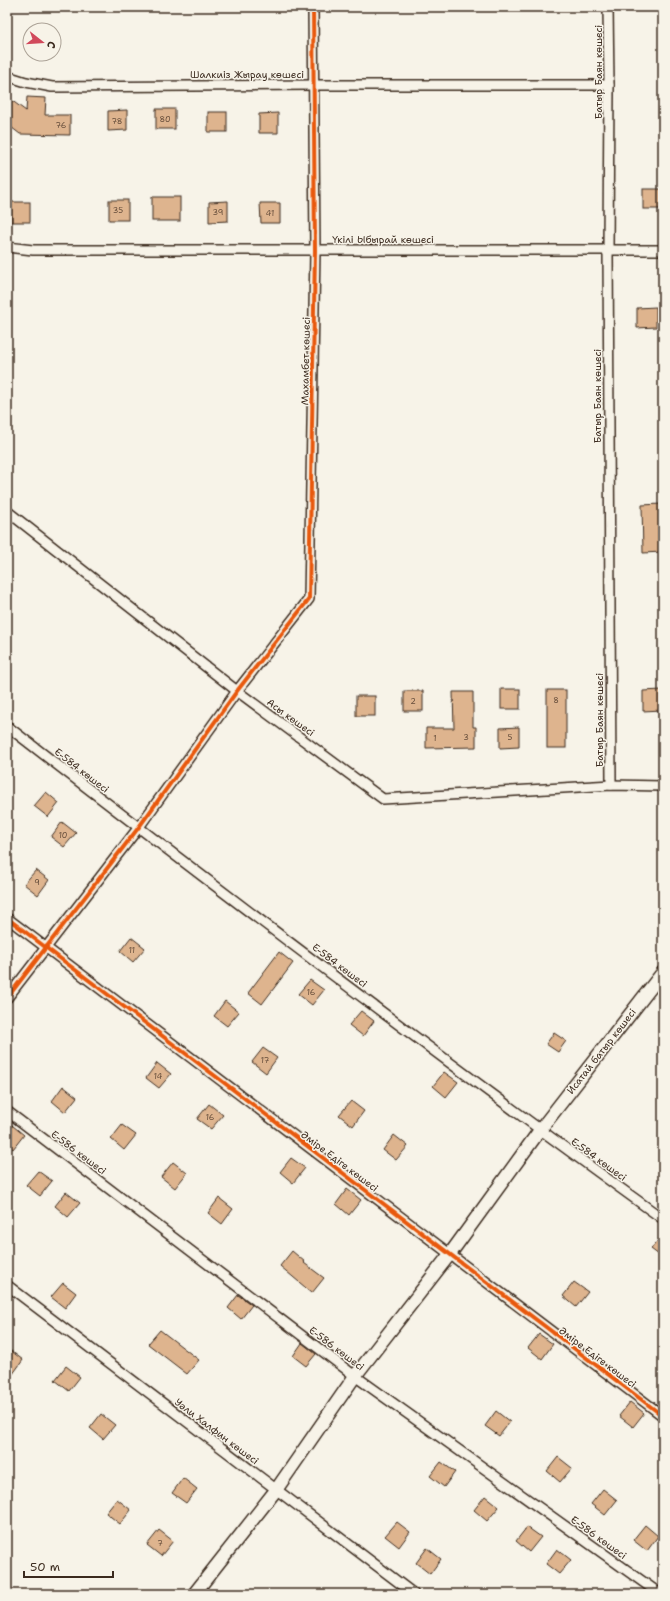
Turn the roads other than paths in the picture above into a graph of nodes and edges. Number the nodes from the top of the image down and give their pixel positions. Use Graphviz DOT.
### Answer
graph roads {
  1 [pos="313,7"];
  2 [pos="608,7"];
  3 [pos="7,76"];
  4 [pos="314,85"];
  5 [pos="609,86"];
  6 [pos="7,247"];
  7 [pos="608,250"];
  8 [pos="663,250"];
  9 [pos="314,251"];
  10 [pos="7,511"];
  11 [pos="238,691"];
  12 [pos="7,726"];
  13 [pos="611,785"];
  14 [pos="663,786"];
  15 [pos="139,827"];
  16 [pos="7,918"];
  17 [pos="45,948"];
  18 [pos="663,972"];
  19 [pos="7,998"];
  20 [pos="7,1111"];
  21 [pos="540,1130"];
  22 [pos="663,1219"];
  23 [pos="450,1254"];
  24 [pos="7,1285"];
  25 [pos="355,1376"];
  26 [pos="663,1416"];
  27 [pos="276,1490"];
  28 [pos="194,1594"];
  29 [pos="414,1594"];
  30 [pos="660,1594"];
  1 -- 4 [label="street, Махамбет көшесі"];
  2 -- 5 [label="street, Батыр Баян көшесі"];
  3 -- 4 [label="street, Шалкиіз Жырау көшесі"];
  4 -- 5 [label="street, Шалкиіз Жырау көшесі"];
  4 -- 9 [label="street, Махамбет көшесі"];
  5 -- 7 [label="street, Батыр Баян көшесі"];
  6 -- 9 [label="street, Үкілі Ыбырай көшесі"];
  7 -- 8 [label="street, Үкілі Ыбырай көшесі"];
  7 -- 9 [label="street, Үкілі Ыбырай көшесі"];
  7 -- 13 [label="street, Батыр Баян көшесі"];
  9 -- 11 [label="street, Махамбет көшесі"];
  10 -- 11 [label="street, Асы көшесі"];
  11 -- 13 [label="street, Асы көшесі"];
  11 -- 15 [label="street, Махамбет көшесі"];
  12 -- 15 [label="street, Е-584 көшесі"];
  13 -- 14 [label="street, Асы көшесі"];
  15 -- 17 [label="street, Махамбет көшесі"];
  15 -- 21 [label="street, Е-584 көшесі"];
  16 -- 17 [label="street, Әміре Едіге көшесі"];
  17 -- 19 [label="street, Махамбет көшесі"];
  17 -- 23 [label="street, Әміре Едіге көшесі"];
  18 -- 21 [label="street, Исатай батыр көшесі"];
  20 -- 25 [label="street, Е-586 көшесі"];
  21 -- 22 [label="street, Е-584 көшесі"];
  21 -- 23 [label="street, Исатай батыр көшесі"];
  23 -- 25 [label="street, Исатай батыр көшесі"];
  23 -- 26 [label="street, Әміре Едіге көшесі"];
  24 -- 27 [label="street, Уәли Халфин көшесі"];
  25 -- 27 [label="street, Исатай батыр көшесі"];
  25 -- 30 [label="street, Е-586 көшесі"];
  27 -- 28 [label="street, Исатай батыр көшесі"];
  27 -- 29 [label="street, Уәли Халфин көшесі"];
}
